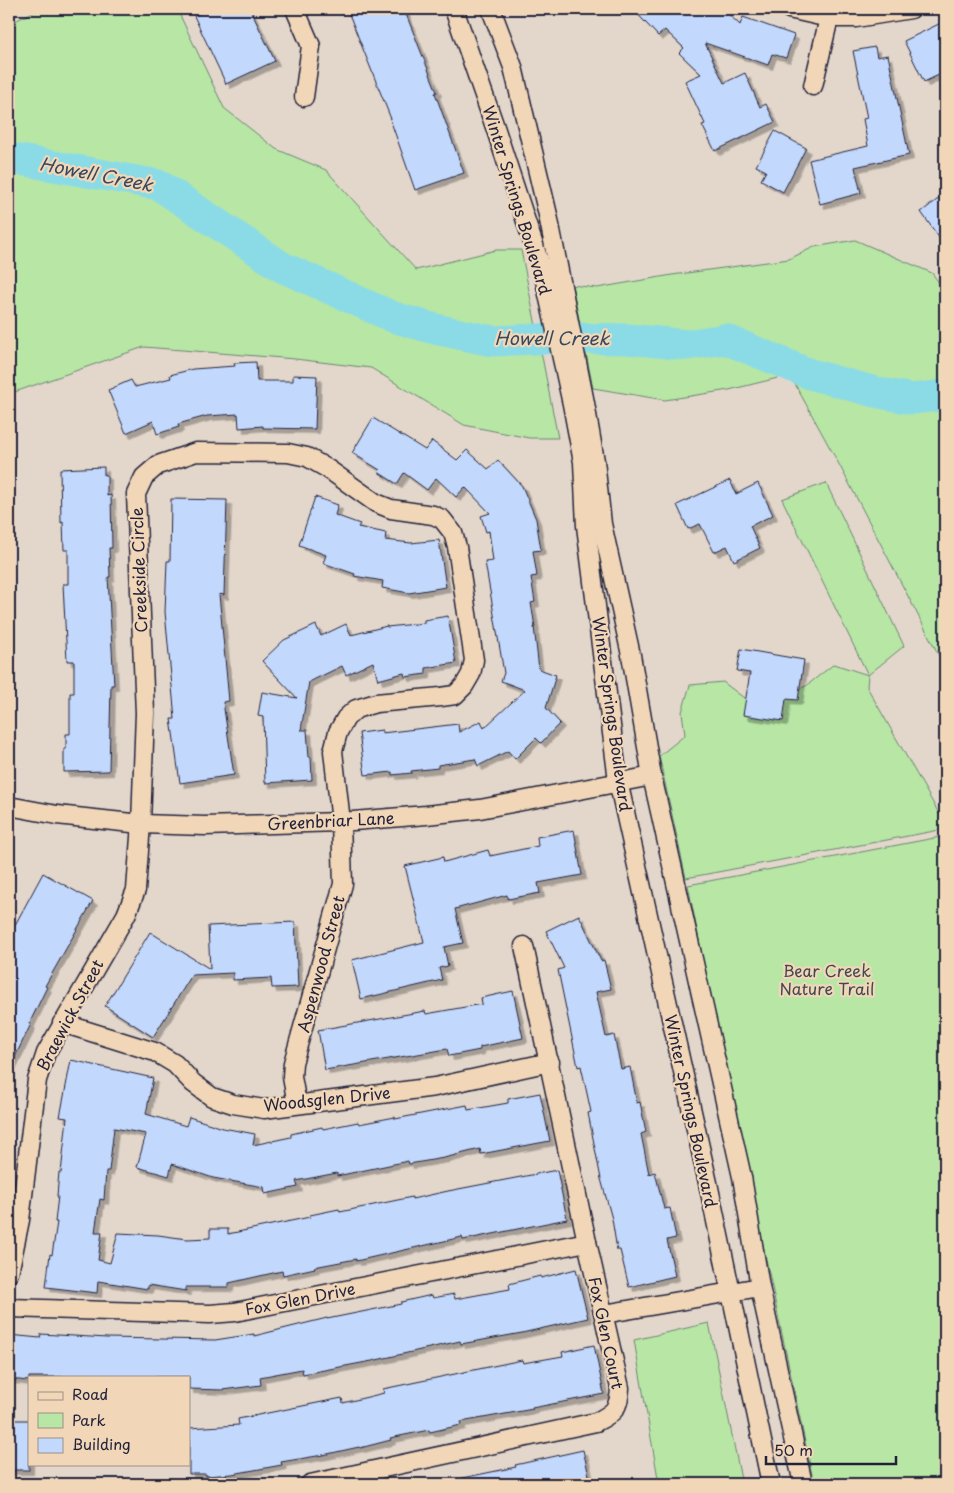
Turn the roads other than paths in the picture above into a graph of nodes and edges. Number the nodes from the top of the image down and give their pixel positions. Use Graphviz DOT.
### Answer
graph roads {
  1 [pos="294,9"];
  2 [pos="454,9"];
  3 [pos="491,9"];
  4 [pos="789,9"];
  5 [pos="911,9"];
  6 [pos="829,18"];
  7 [pos="813,86"];
  8 [pos="304,97"];
  9 [pos="564,335"];
  10 [pos="578,404"];
  11 [pos="652,776"];
  12 [pos="618,782"];
  13 [pos="9,806"];
  14 [pos="340,822"];
  15 [pos="141,824"];
  16 [pos="524,946"];
  17 [pos="62,1023"];
  18 [pos="550,1062"];
  19 [pos="297,1104"];
  20 [pos="587,1242"];
  21 [pos="9,1272"];
  22 [pos="760,1286"];
  23 [pos="730,1291"];
  24 [pos="9,1308"];
  25 [pos="604,1314"];
  26 [pos="310,1484"];
  27 [pos="772,1484"];
  28 [pos="803,1484"];
  1 -- 8 [label="street"];
  2 -- 9 [label="street, Winter Springs Boulevard"];
  3 -- 9 [label="street, Winter Springs Boulevard"];
  4 -- 6 [label="street"];
  5 -- 6 [label="street"];
  6 -- 7 [label="street"];
  9 -- 10 [label="street, Winter Springs Boulevard"];
  10 -- 11 [label="street, Winter Springs Boulevard"];
  10 -- 12 [label="street, Winter Springs Boulevard"];
  11 -- 12 [label="street, Greenbriar Lane"];
  11 -- 22 [label="street, Winter Springs Boulevard"];
  12 -- 14 [label="street, Greenbriar Lane"];
  12 -- 23 [label="street, Winter Springs Boulevard"];
  13 -- 15 [label="street, Greenbriar Lane"];
  14 -- 15 [label="street, Greenbriar Lane"];
  14 -- 15 [label="street, Creekside Circle"];
  14 -- 19 [label="street, Aspenwood Street"];
  15 -- 17 [label="street, Braewick Street"];
  16 -- 18 [label="street, Fox Glen Court"];
  17 -- 19 [label="street, Woodsglen Drive"];
  17 -- 21 [label="street, Braewick Street"];
  18 -- 19 [label="street, Woodsglen Drive"];
  18 -- 20 [label="street, Fox Glen Court"];
  20 -- 24 [label="street, Fox Glen Drive"];
  20 -- 25 [label="street, Fox Glen Court"];
  22 -- 23 [label="street"];
  22 -- 28 [label="street, Winter Springs Boulevard"];
  23 -- 25 [label="street"];
  23 -- 27 [label="street, Winter Springs Boulevard"];
  25 -- 26 [label="street, Fox Glen Court"];
}
